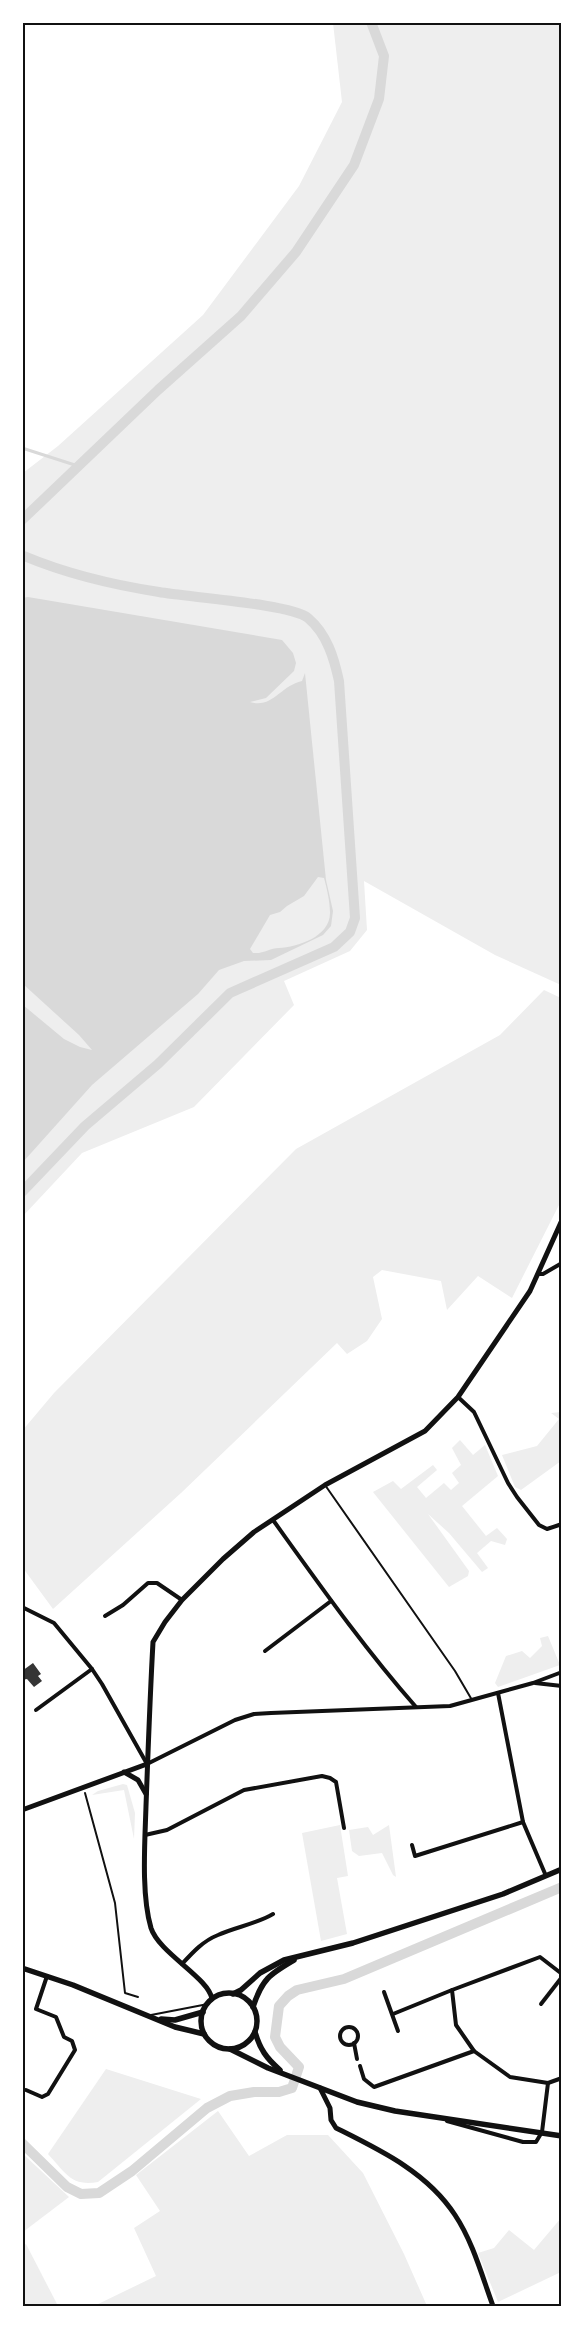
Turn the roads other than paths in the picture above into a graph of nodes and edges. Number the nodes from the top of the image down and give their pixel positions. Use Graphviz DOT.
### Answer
graph roads {
  1 [pos="562,1220"];
  2 [pos="562,1263"];
  3 [pos="538,1274"];
  4 [pos="458,1397"];
  5 [pos="325,1485"];
  6 [pos="273,1520"];
  7 [pos="562,1524"];
  8 [pos="182,1600"];
  9 [pos="331,1601"];
  10 [pos="22,1607"];
  11 [pos="105,1616"];
  12 [pos="265,1651"];
  13 [pos="92,1669"];
  14 [pos="562,1672"];
  15 [pos="533,1683"];
  16 [pos="562,1686"];
  17 [pos="498,1693"];
  18 [pos="472,1701"];
  19 [pos="416,1708"];
  20 [pos="36,1710"];
  21 [pos="146,1764"];
  22 [pos="124,1772"];
  23 [pos="146,1796"];
  24 [pos="23,1810"];
  25 [pos="523,1822"];
  26 [pos="344,1828"];
  27 [pos="145,1835"];
  28 [pos="412,1845"];
  29 [pos="562,1869"];
  30 [pos="546,1876"];
  31 [pos="273,1914"];
  32 [pos="298,1958"];
  33 [pos="182,1964"];
  34 [pos="22,1968"];
  35 [pos="562,1975"];
  36 [pos="48,1976"];
  37 [pos="452,1990"];
  38 [pos="384,1992"];
  39 [pos="234,1994"];
  40 [pos="210,2001"];
  41 [pos="541,2004"];
  42 [pos="253,2006"];
  43 [pos="203,2012"];
  44 [pos="393,2014"];
  45 [pos="152,2017"];
  46 [pos="398,2031"];
  47 [pos="255,2032"];
  48 [pos="204,2034"];
  49 [pos="354,2044"];
  50 [pos="230,2049"];
  51 [pos="474,2051"];
  52 [pos="357,2059"];
  53 [pos="360,2066"];
  54 [pos="283,2072"];
  55 [pos="562,2078"];
  56 [pos="548,2083"];
  57 [pos="320,2088"];
  58 [pos="26,2090"];
  59 [pos="429,2116"];
  60 [pos="542,2132"];
  61 [pos="562,2136"];
  62 [pos="493,2306"];
  1 -- 3 [label="street"];
  2 -- 3 [label="street"];
  3 -- 4 [label="street"];
  4 -- 5 [label="street"];
  4 -- 7 [label="street"];
  5 -- 6 [label="street"];
  5 -- 18 [label="lane"];
  6 -- 8 [label="street"];
  6 -- 9 [label="street"];
  8 -- 11 [label="street"];
  8 -- 21 [label="street"];
  9 -- 12 [label="street"];
  9 -- 19 [label="street"];
  10 -- 13 [label="street"];
  13 -- 20 [label="street"];
  13 -- 21 [label="street"];
  14 -- 15 [label="street"];
  15 -- 16 [label="street"];
  15 -- 17 [label="street"];
  17 -- 18 [label="street"];
  17 -- 25 [label="street"];
  18 -- 19 [label="street"];
  19 -- 21 [label="street"];
  21 -- 22 [label="street"];
  21 -- 23 [label="street"];
  22 -- 23 [label="street"];
  22 -- 24 [label="street"];
  23 -- 27 [label="street"];
  25 -- 28 [label="street"];
  25 -- 30 [label="street"];
  26 -- 27 [label="street"];
  27 -- 33 [label="street"];
  29 -- 30 [label="main road"];
  30 -- 32 [label="main road"];
  31 -- 33 [label="street"];
  32 -- 39 [label="main road"];
  32 -- 42 [label="main road"];
  33 -- 40 [label="street"];
  34 -- 36 [label="main road"];
  35 -- 37 [label="street"];
  35 -- 41 [label="street"];
  36 -- 45 [label="main road"];
  36 -- 58 [label="street"];
  37 -- 44 [label="street"];
  37 -- 51 [label="street"];
  38 -- 44 [label="street"];
  39 -- 40 [label="main road"];
  39 -- 42 [label="main road"];
  40 -- 43 [label="main road"];
  40 -- 45 [label="lane"];
  42 -- 47 [label="main road"];
  43 -- 45 [label="main road"];
  43 -- 48 [label="main road"];
  44 -- 46 [label="street"];
  45 -- 48 [label="main road"];
  47 -- 50 [label="main road"];
  47 -- 54 [label="main road"];
  48 -- 50 [label="main road"];
  49 -- 49 [label="street"];
  49 -- 52 [label="street"];
  50 -- 54 [label="main road"];
  51 -- 53 [label="street"];
  51 -- 56 [label="street"];
  54 -- 57 [label="main road"];
  55 -- 56 [label="street"];
  56 -- 60 [label="street"];
  57 -- 59 [label="main road"];
  57 -- 62 [label="street"];
  59 -- 60 [label="main road"];
  59 -- 60 [label="street"];
  60 -- 61 [label="main road"];
}
